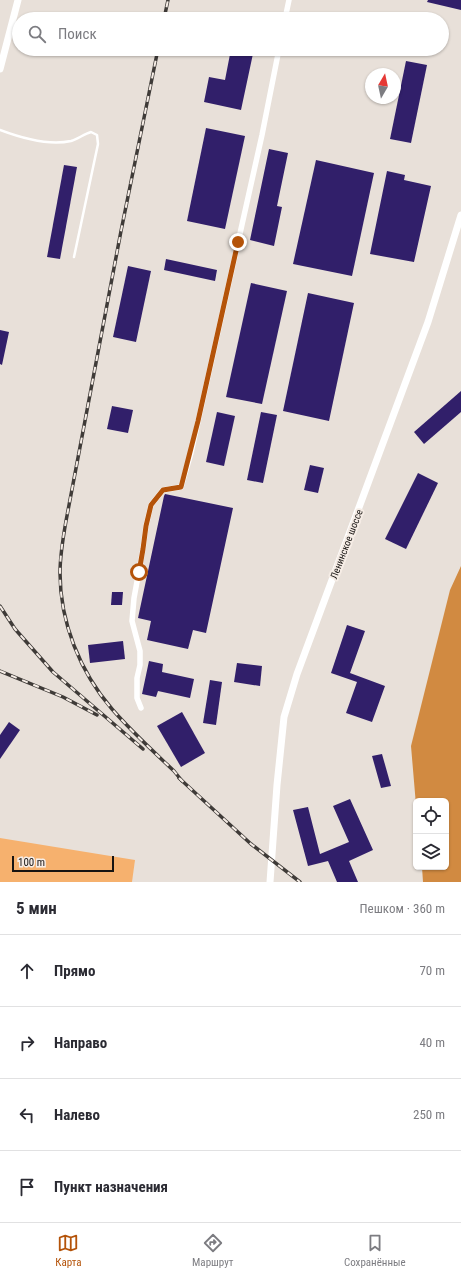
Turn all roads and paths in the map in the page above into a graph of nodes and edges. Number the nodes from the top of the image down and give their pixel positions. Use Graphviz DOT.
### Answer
graph roads {
  1 [pos="18,0"];
  2 [pos="289,0"];
  3 [pos="15,12"];
  4 [pos="286,12"];
  5 [pos="12,23"];
  6 [pos="278,56"];
  7 [pos="0,69"];
  8 [pos="0,130"];
  9 [pos="461,215"];
  10 [pos="74,257"];
  11 [pos="142,708"];
  12 [pos="270,882"];
  1 -- 3 [label="street"];
  2 -- 4 [label="street"];
  5 -- 7 [label="street"];
  6 -- 11 [label="street"];
  8 -- 10 [label="lane"];
  9 -- 12 [label="street, Ленинское шоссе"];
}
